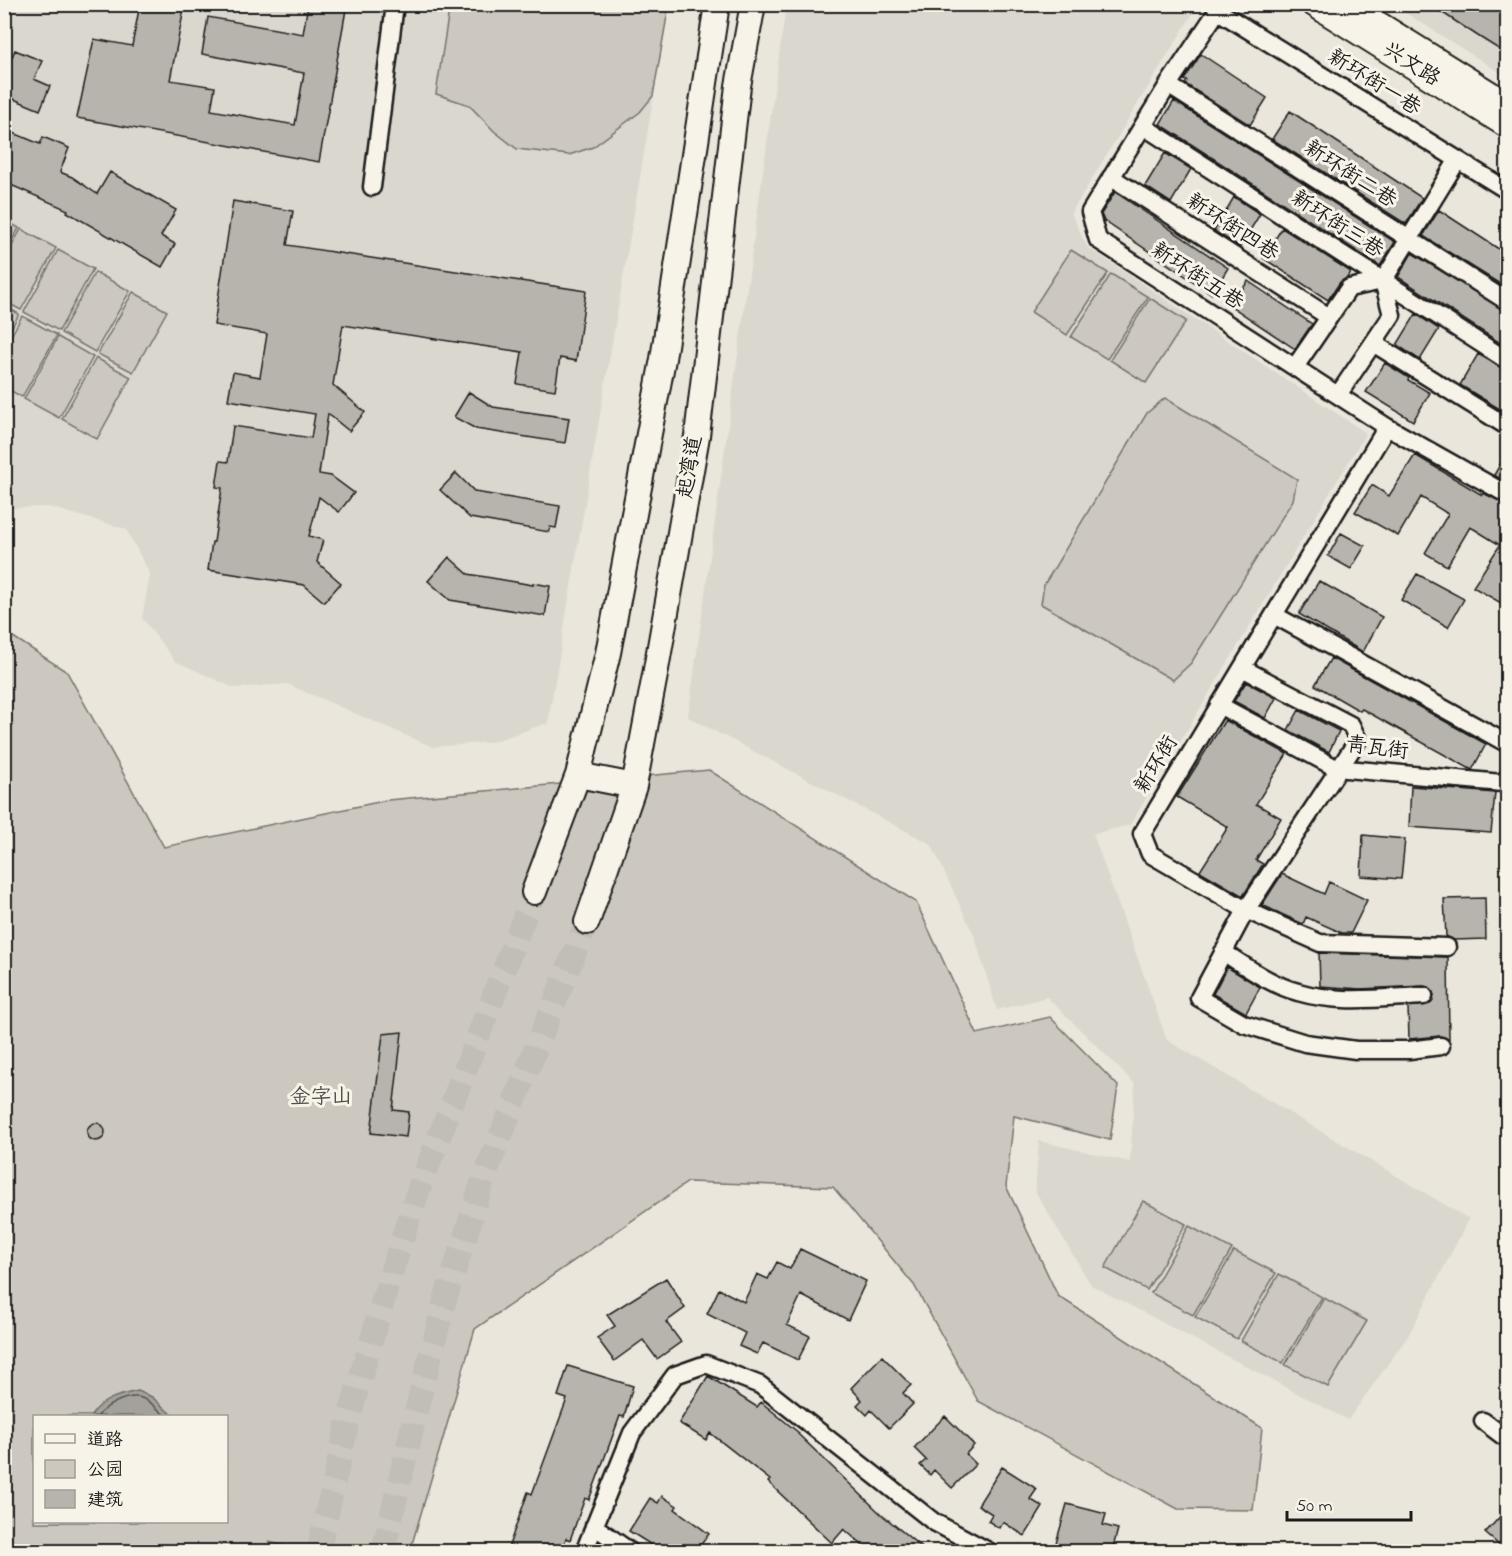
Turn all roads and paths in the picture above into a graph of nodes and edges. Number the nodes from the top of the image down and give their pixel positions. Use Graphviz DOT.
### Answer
graph roads {
  1 [pos="395,4"];
  2 [pos="717,4"];
  3 [pos="753,4"];
  4 [pos="1314,4"];
  5 [pos="1346,4"];
  6 [pos="1220,8"];
  7 [pos="1168,85"];
  8 [pos="1508,105"];
  9 [pos="1143,126"];
  10 [pos="1508,126"];
  11 [pos="1457,161"];
  12 [pos="1111,177"];
  13 [pos="372,187"];
  14 [pos="1508,192"];
  15 [pos="1409,239"];
  16 [pos="1383,281"];
  17 [pos="1508,302"];
  18 [pos="1329,317"];
  19 [pos="1373,343"];
  20 [pos="1508,361"];
  21 [pos="1295,367"];
  22 [pos="1338,395"];
  23 [pos="1387,427"];
  24 [pos="1508,427"];
  25 [pos="1508,495"];
  26 [pos="1274,615"];
  27 [pos="1242,668"];
  28 [pos="1219,705"];
  29 [pos="1508,744"];
  30 [pos="1339,768"];
  31 [pos="578,776"];
  32 [pos="1508,777"];
  33 [pos="634,786"];
  34 [pos="534,892"];
  35 [pos="1246,910"];
  36 [pos="587,922"];
  37 [pos="1447,947"];
  38 [pos="1223,952"];
  39 [pos="1424,996"];
  40 [pos="1441,1046"];
  41 [pos="1483,1421"];
  42 [pos="1508,1436"];
  43 [pos="594,1526"];
  44 [pos="584,1551"];
  45 [pos="631,1551"];
  46 [pos="990,1551"];
  1 -- 13 [label="street"];
  2 -- 31 [label="main road"];
  3 -- 33 [label="main road, 起湾道"];
  4 -- 10 [label="main road, 兴文路"];
  5 -- 8 [label="main road, 兴文路"];
  6 -- 7 [label="street, 新环街五巷"];
  6 -- 11 [label="street, 新环街一巷"];
  7 -- 9 [label="street, 新环街五巷"];
  7 -- 15 [label="street, 新环街二巷"];
  9 -- 12 [label="street, 新环街五巷"];
  9 -- 16 [label="street, 新环街三巷"];
  11 -- 14 [label="street, 新环街一巷"];
  11 -- 15 [label="street"];
  12 -- 18 [label="street, 新环街四巷"];
  12 -- 21 [label="street, 新环街五巷"];
  15 -- 16 [label="street"];
  15 -- 17 [label="street, 新环街二巷"];
  16 -- 18 [label="street"];
  16 -- 19 [label="street"];
  16 -- 20 [label="street, 新环街三巷"];
  18 -- 21 [label="street"];
  19 -- 22 [label="street"];
  19 -- 24 [label="street"];
  21 -- 22 [label="street, 新环街五巷"];
  22 -- 23 [label="street, 新环街五巷"];
  23 -- 25 [label="street, 新环街五巷"];
  23 -- 26 [label="street, 新环街"];
  26 -- 27 [label="street, 新环街"];
  26 -- 29 [label="street"];
  27 -- 28 [label="street, 新环街"];
  27 -- 30 [label="street"];
  28 -- 30 [label="street, 青瓦街"];
  28 -- 35 [label="street, 新环街"];
  30 -- 32 [label="street, 青瓦街"];
  30 -- 35 [label="street"];
  31 -- 33 [label="main road"];
  31 -- 34 [label="main road"];
  33 -- 36 [label="main road, 起湾道"];
  35 -- 37 [label="street, 新环街"];
  35 -- 38 [label="street"];
  38 -- 39 [label="street"];
  38 -- 40 [label="street"];
  41 -- 42 [label="street"];
  43 -- 44 [label="street"];
  43 -- 45 [label="street"];
  43 -- 46 [label="street"];
}
